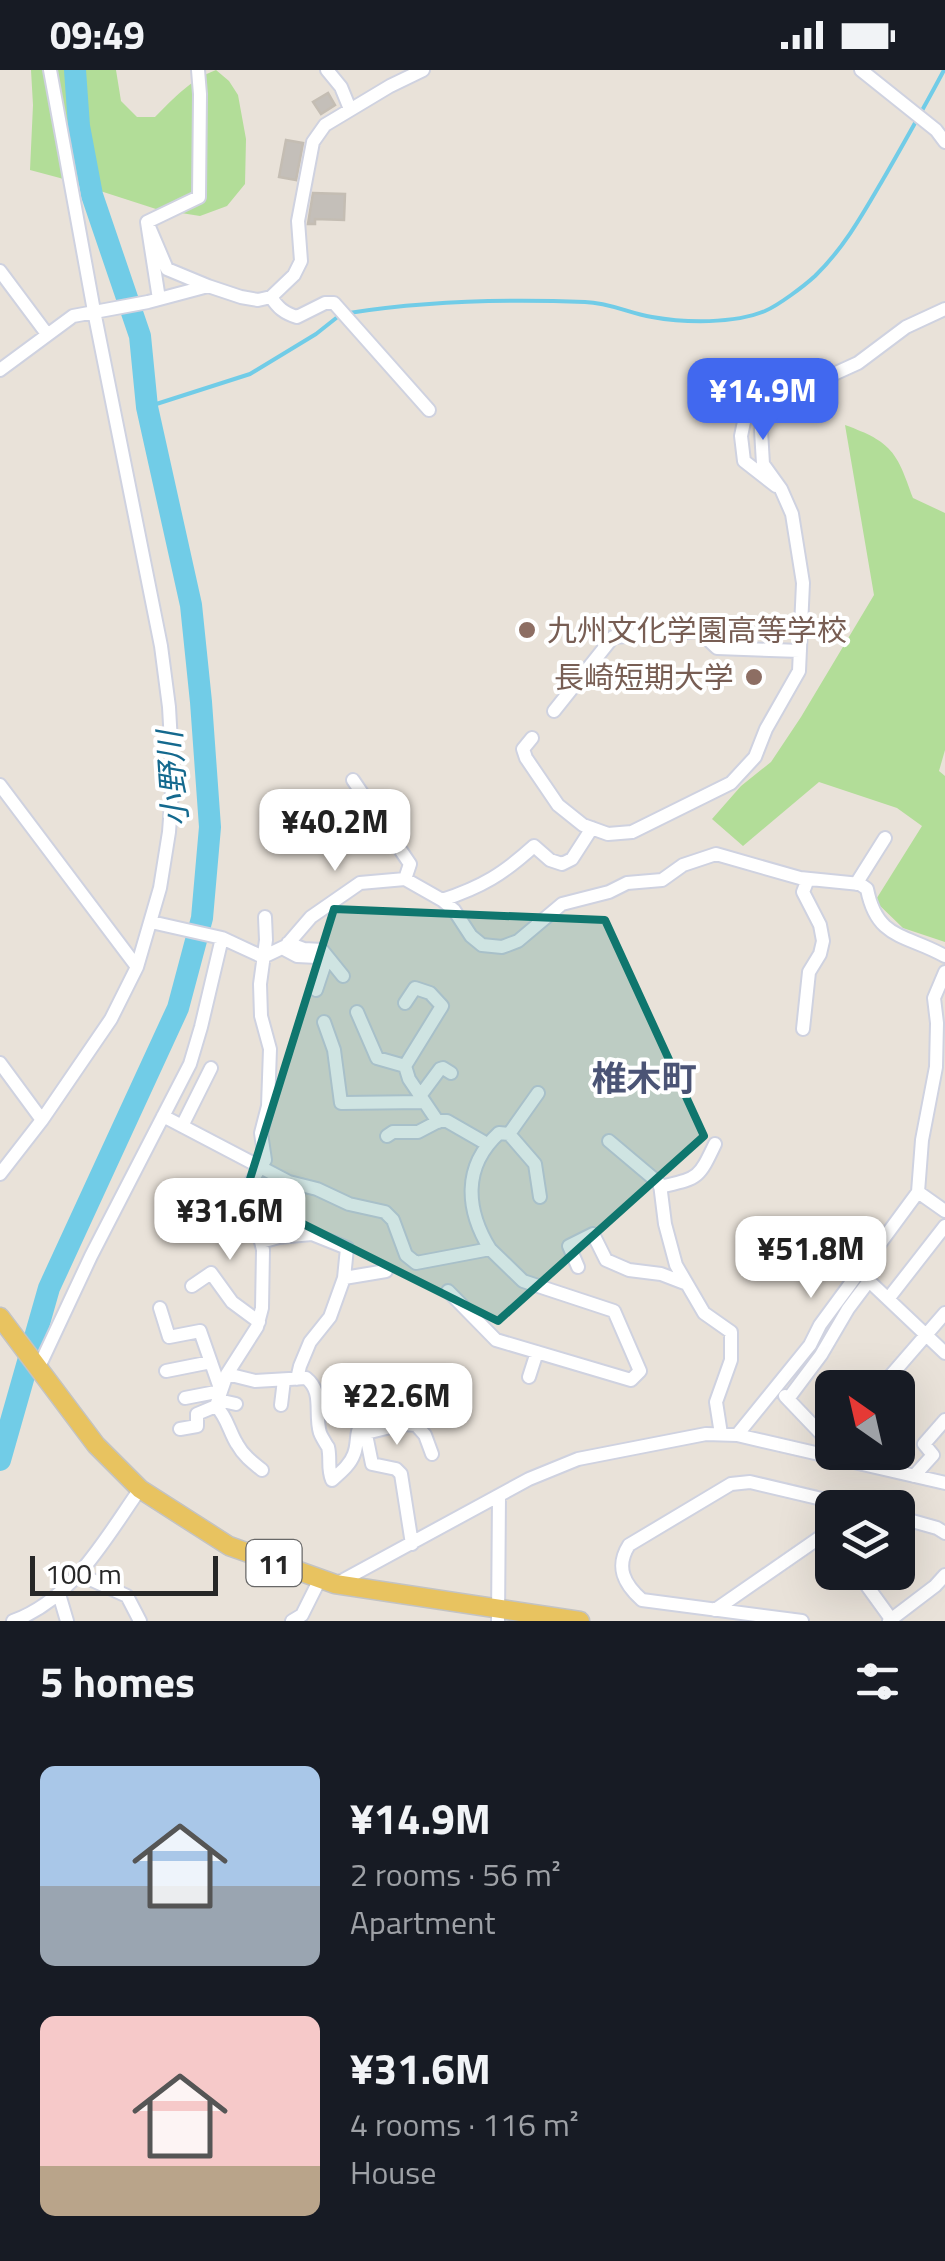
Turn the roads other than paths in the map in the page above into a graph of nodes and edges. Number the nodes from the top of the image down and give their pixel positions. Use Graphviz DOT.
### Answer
graph roads {
  1 [pos="50,70"];
  2 [pos="198,70"];
  3 [pos="326,70"];
  4 [pos="423,70"];
  5 [pos="862,70"];
  6 [pos="350,109"];
  7 [pos="945,142"];
  8 [pos="147,222"];
  9 [pos="0,271"];
  10 [pos="208,286"];
  11 [pos="271,296"];
  12 [pos="154,300"];
  13 [pos="945,309"];
  14 [pos="98,311"];
  15 [pos="48,334"];
  16 [pos="0,370"];
  17 [pos="429,410"];
  18 [pos="800,651"];
  19 [pos="554,710"];
  20 [pos="532,738"];
  21 [pos="353,780"];
  22 [pos="0,785"];
  23 [pos="592,828"];
  24 [pos="886,838"];
  25 [pos="405,879"];
  26 [pos="808,879"];
  27 [pos="861,886"];
  28 [pos="442,900"];
  29 [pos="265,917"];
  30 [pos="154,923"];
  31 [pos="220,937"];
  32 [pos="286,945"];
  33 [pos="945,956"];
  34 [pos="263,957"];
  35 [pos="137,967"];
  36 [pos="945,972"];
  37 [pos="343,976"];
  38 [pos="316,990"];
  39 [pos="405,1003"];
  40 [pos="357,1012"];
  41 [pos="324,1022"];
  42 [pos="804,1029"];
  43 [pos="0,1063"];
  44 [pos="405,1066"];
  45 [pos="212,1068"];
  46 [pos="451,1074"];
  47 [pos="538,1093"];
  48 [pos="422,1099"];
  49 [pos="163,1116"];
  50 [pos="42,1120"];
  51 [pos="438,1122"];
  52 [pos="182,1126"];
  53 [pos="509,1134"];
  54 [pos="387,1136"];
  55 [pos="609,1141"];
  56 [pos="487,1144"];
  57 [pos="715,1144"];
  58 [pos="260,1166"];
  59 [pos="0,1174"];
  60 [pos="660,1187"];
  61 [pos="918,1192"];
  62 [pos="540,1197"];
  63 [pos="945,1211"];
  64 [pos="945,1226"];
  65 [pos="261,1242"];
  66 [pos="490,1249"];
  67 [pos="578,1266"];
  68 [pos="386,1270"];
  69 [pos="344,1278"];
  70 [pos="688,1284"];
  71 [pos="192,1286"];
  72 [pos="450,1299"];
  73 [pos="888,1299"];
  74 [pos="160,1308"];
  75 [pos="945,1313"];
  76 [pos="0,1317"];
  77 [pos="258,1322"];
  78 [pos="926,1335"];
  79 [pos="537,1352"];
  80 [pos="945,1353"];
  81 [pos="211,1362"];
  82 [pos="38,1368"];
  83 [pos="896,1370"];
  84 [pos="166,1371"];
  85 [pos="227,1374"];
  86 [pos="529,1378"];
  87 [pos="291,1380"];
  88 [pos="775,1388"];
  89 [pos="184,1398"];
  90 [pos="788,1398"];
  91 [pos="218,1399"];
  92 [pos="236,1404"];
  93 [pos="281,1405"];
  94 [pos="945,1420"];
  95 [pos="364,1423"];
  96 [pos="815,1426"];
  97 [pos="180,1429"];
  98 [pos="721,1434"];
  99 [pos="736,1435"];
  100 [pos="815,1445"];
  101 [pos="432,1454"];
  102 [pos="262,1470"];
  103 [pos="898,1470"];
  104 [pos="914,1476"];
  105 [pos="945,1484"];
  106 [pos="140,1490"];
  107 [pos="498,1496"];
  108 [pos="815,1497"];
  109 [pos="915,1522"];
  110 [pos="945,1534"];
  111 [pos="412,1544"];
  112 [pos="815,1544"];
  113 [pos="78,1574"];
  114 [pos="945,1575"];
  115 [pos="327,1582"];
  116 [pos="870,1590"];
  117 [pos="59,1594"];
  118 [pos="308,1604"];
  119 [pos="715,1610"];
  120 [pos="498,1615"];
  121 [pos="890,1620"];
  122 [pos="14,1621"];
  123 [pos="67,1621"];
  124 [pos="140,1621"];
  125 [pos="292,1621"];
  126 [pos="311,1621"];
  127 [pos="580,1621"];
  128 [pos="802,1621"];
  1 -- 14 [label="street"];
  2 -- 8 [label="street"];
  3 -- 6 [label="street"];
  4 -- 6 [label="street"];
  5 -- 7 [label="street"];
  6 -- 11 [label="street"];
  8 -- 10 [label="street"];
  8 -- 12 [label="street"];
  9 -- 15 [label="street"];
  10 -- 11 [label="street"];
  10 -- 12 [label="street"];
  11 -- 17 [label="street"];
  12 -- 14 [label="street"];
  13 -- 18 [label="street"];
  14 -- 15 [label="street"];
  14 -- 30 [label="street"];
  15 -- 16 [label="street"];
  18 -- 19 [label="street"];
  18 -- 23 [label="street"];
  20 -- 23 [label="street"];
  21 -- 25 [label="street"];
  22 -- 35 [label="street"];
  23 -- 28 [label="street"];
  24 -- 27 [label="street"];
  25 -- 28 [label="street"];
  25 -- 32 [label="street"];
  26 -- 27 [label="street"];
  26 -- 28 [label="street"];
  26 -- 42 [label="street"];
  27 -- 33 [label="street"];
  29 -- 34 [label="street"];
  30 -- 31 [label="street"];
  30 -- 35 [label="street"];
  31 -- 34 [label="street"];
  31 -- 49 [label="street"];
  32 -- 34 [label="street"];
  32 -- 37 [label="street"];
  32 -- 38 [label="street"];
  34 -- 58 [label="street"];
  35 -- 50 [label="street"];
  36 -- 61 [label="street"];
  39 -- 44 [label="street"];
  40 -- 44 [label="street"];
  41 -- 48 [label="street"];
  43 -- 50 [label="street"];
  44 -- 48 [label="street"];
  45 -- 52 [label="street"];
  46 -- 48 [label="street"];
  47 -- 53 [label="street"];
  48 -- 51 [label="street"];
  49 -- 52 [label="street"];
  49 -- 82 [label="street"];
  50 -- 59 [label="street"];
  51 -- 54 [label="street"];
  51 -- 56 [label="street"];
  52 -- 58 [label="street"];
  53 -- 56 [label="street"];
  53 -- 62 [label="street"];
  55 -- 60 [label="street"];
  56 -- 66 [label="street"];
  57 -- 60 [label="street"];
  58 -- 65 [label="street"];
  58 -- 66 [label="street"];
  60 -- 70 [label="street"];
  61 -- 63 [label="street"];
  61 -- 88 [label="street"];
  64 -- 73 [label="street"];
  65 -- 69 [label="street"];
  65 -- 77 [label="street"];
  66 -- 79 [label="street"];
  67 -- 70 [label="street"];
  68 -- 69 [label="street"];
  69 -- 87 [label="street"];
  70 -- 98 [label="street"];
  71 -- 77 [label="street"];
  72 -- 79 [label="street"];
  73 -- 78 [label="street"];
  73 -- 90 [label="street"];
  74 -- 81 [label="street"];
  75 -- 78 [label="street"];
  76 -- 82 [label="main road, 11"];
  77 -- 85 [label="street"];
  78 -- 80 [label="street"];
  78 -- 83 [label="street"];
  79 -- 86 [label="street"];
  81 -- 84 [label="street"];
  81 -- 91 [label="street"];
  82 -- 106 [label="main road, 11"];
  85 -- 87 [label="street"];
  85 -- 91 [label="street"];
  87 -- 93 [label="street"];
  87 -- 95 [label="street"];
  88 -- 90 [label="street"];
  88 -- 99 [label="street"];
  89 -- 91 [label="street"];
  90 -- 96 [label="street"];
  91 -- 92 [label="street"];
  91 -- 97 [label="street"];
  91 -- 102 [label="street"];
  94 -- 104 [label="street"];
  95 -- 101 [label="street"];
  95 -- 111 [label="street"];
  98 -- 99 [label="street"];
  98 -- 107 [label="street"];
  99 -- 100 [label="street"];
  103 -- 104 [label="street"];
  104 -- 105 [label="street"];
  106 -- 113 [label="street"];
  106 -- 115 [label="main road, 11"];
  107 -- 111 [label="street"];
  107 -- 120 [label="street"];
  108 -- 119 [label="street"];
  109 -- 110 [label="street"];
  111 -- 115 [label="street"];
  112 -- 119 [label="street"];
  113 -- 117 [label="street"];
  113 -- 124 [label="street"];
  114 -- 121 [label="street"];
  115 -- 118 [label="street"];
  115 -- 120 [label="main road, 11"];
  116 -- 121 [label="street"];
  117 -- 122 [label="street"];
  117 -- 123 [label="street"];
  118 -- 125 [label="street"];
  118 -- 126 [label="street"];
  119 -- 128 [label="street"];
  120 -- 127 [label="main road, 11"];
}
